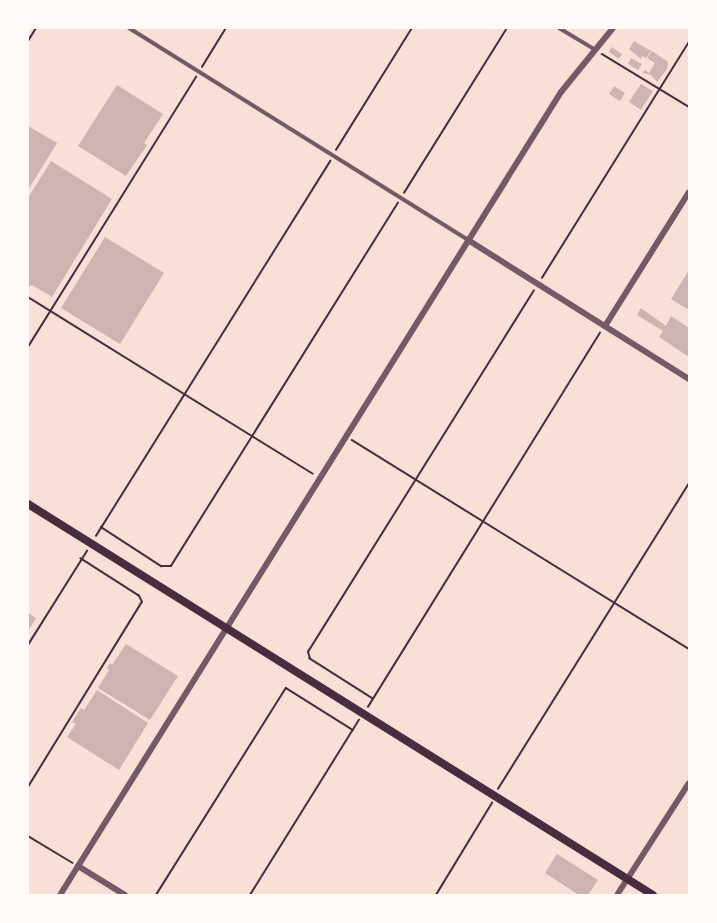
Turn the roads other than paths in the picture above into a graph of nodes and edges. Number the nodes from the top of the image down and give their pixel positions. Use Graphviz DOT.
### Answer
graph roads {
  1 [pos="129,28"];
  2 [pos="559,28"];
  3 [pos="613,28"];
  4 [pos="594,49"];
  5 [pos="689,192"];
  6 [pos="468,240"];
  7 [pos="605,326"];
  8 [pos="689,379"];
  9 [pos="28,504"];
  10 [pos="226,628"];
  11 [pos="689,784"];
  12 [pos="78,866"];
  13 [pos="627,878"];
  14 [pos="60,895"];
  15 [pos="125,895"];
  16 [pos="617,895"];
  17 [pos="654,895"];
  1 -- 6 [label="street"];
  2 -- 4 [label="street"];
  3 -- 4 [label="street"];
  4 -- 6 [label="street"];
  5 -- 7 [label="street"];
  6 -- 7 [label="street"];
  6 -- 10 [label="street"];
  7 -- 8 [label="street"];
  9 -- 10 [label="main road"];
  10 -- 12 [label="street"];
  10 -- 13 [label="main road"];
  11 -- 13 [label="street"];
  12 -- 14 [label="street"];
  12 -- 15 [label="street"];
  13 -- 16 [label="street"];
  13 -- 17 [label="main road"];
}
